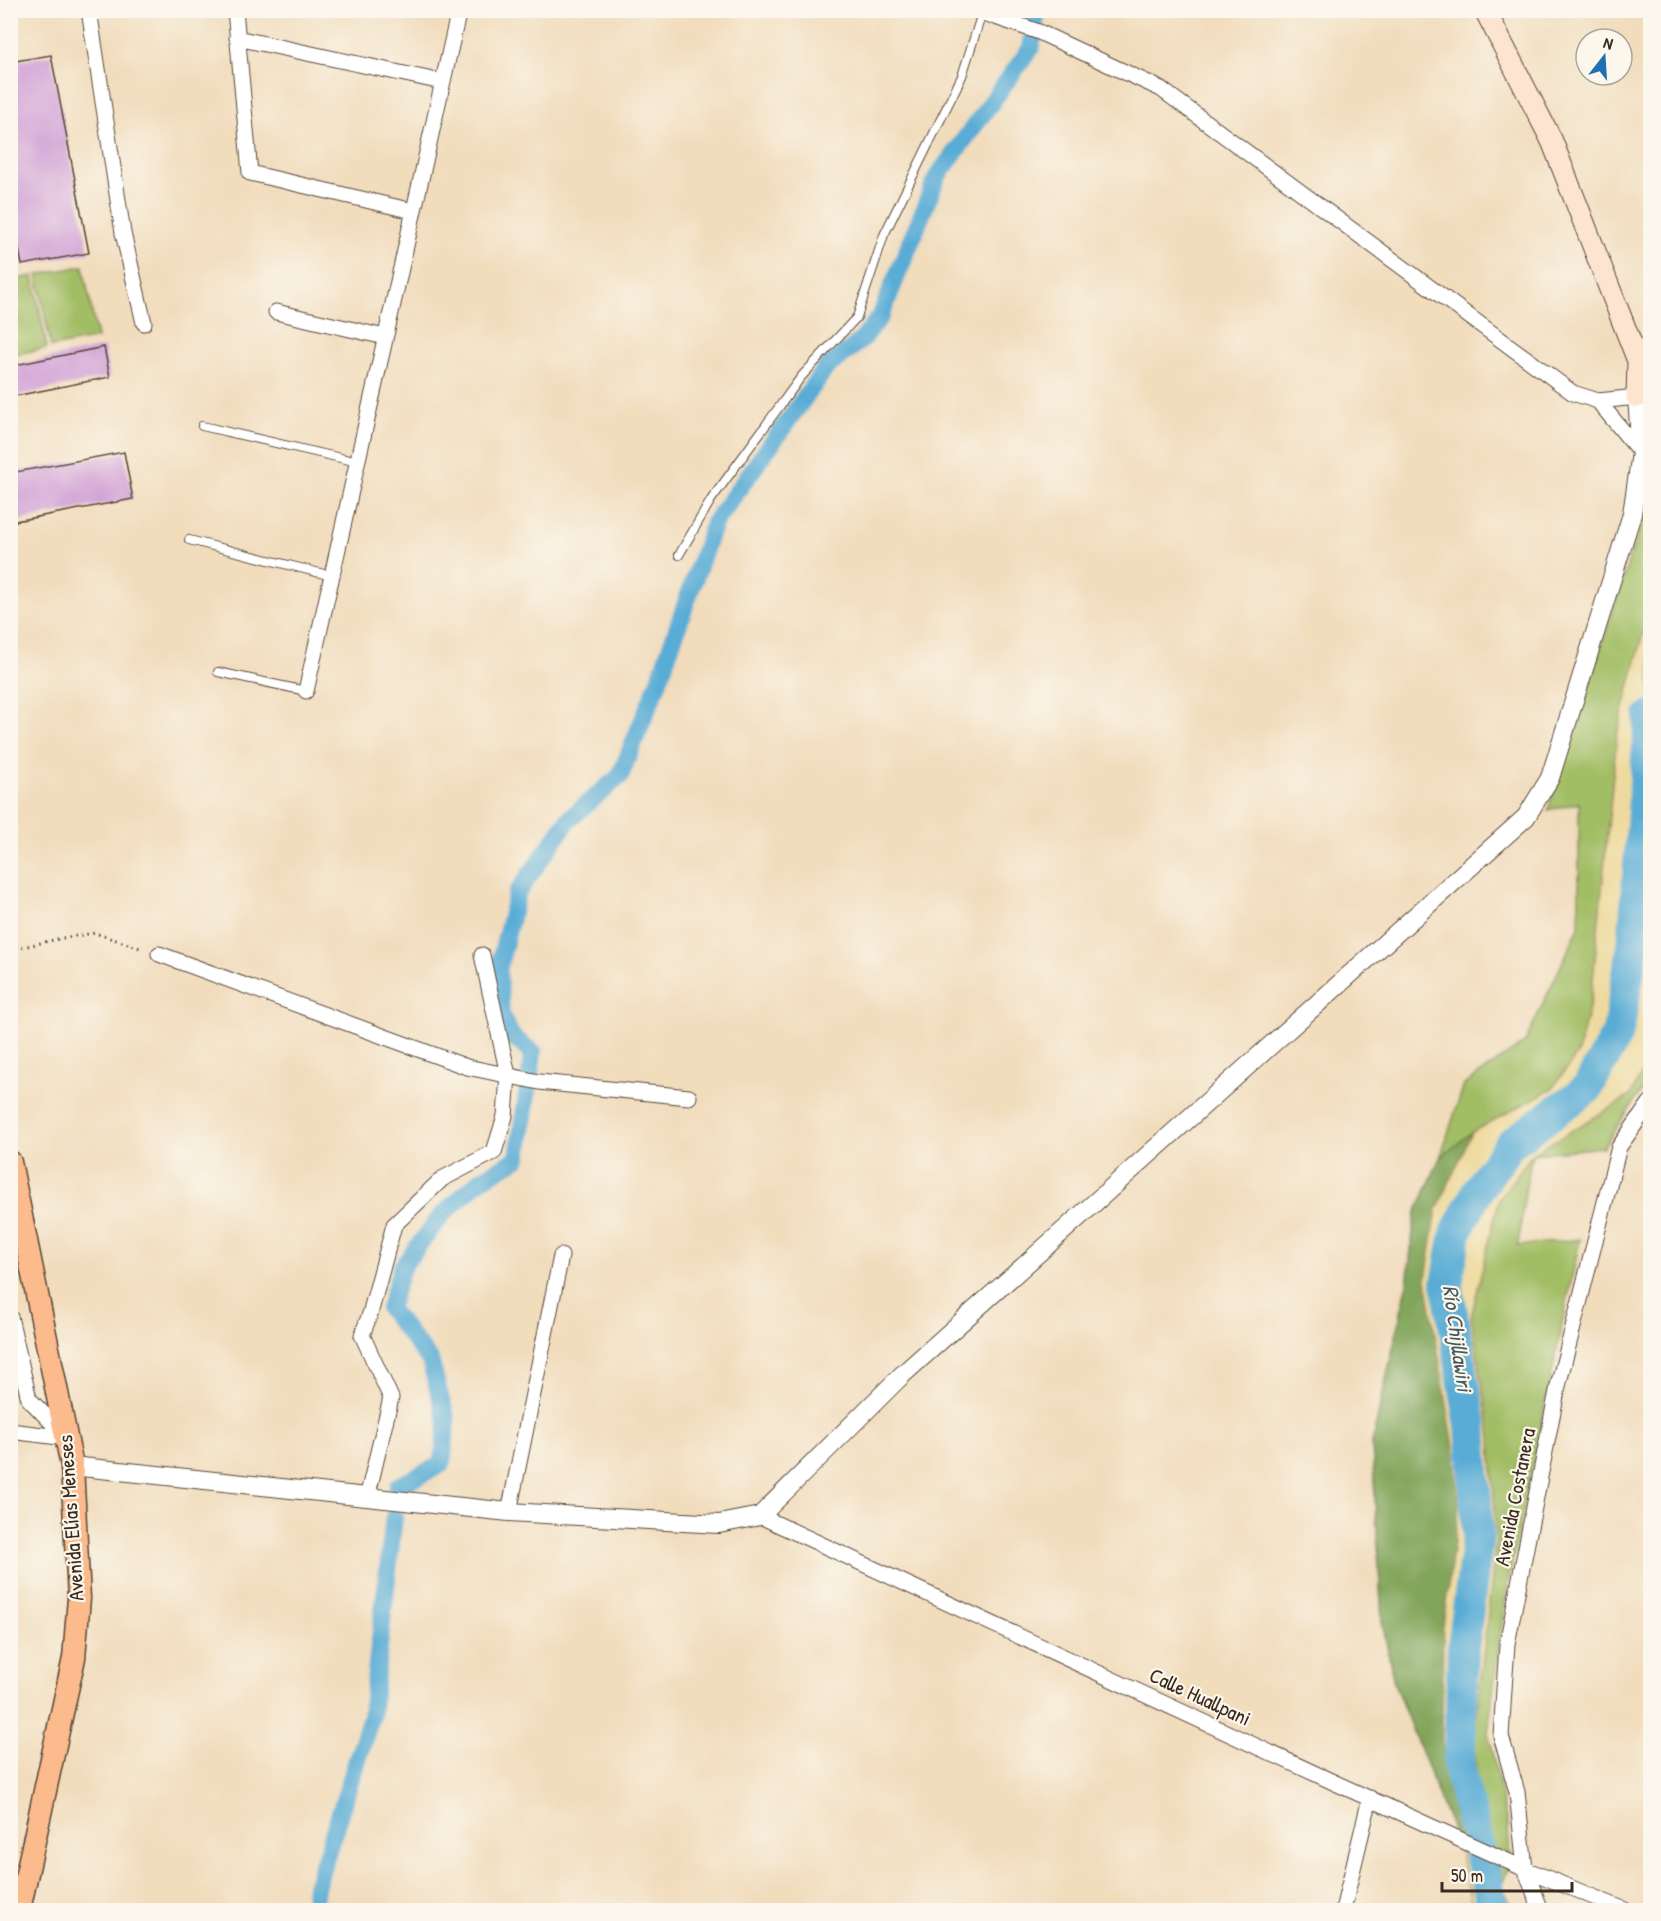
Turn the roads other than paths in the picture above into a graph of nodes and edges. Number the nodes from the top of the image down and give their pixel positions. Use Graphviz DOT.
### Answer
graph roads {
  1 [pos="89,10"];
  2 [pos="235,10"];
  3 [pos="459,10"];
  4 [pos="1485,10"];
  5 [pos="978,12"];
  6 [pos="237,38"];
  7 [pos="442,82"];
  8 [pos="414,211"];
  9 [pos="276,312"];
  10 [pos="144,323"];
  11 [pos="385,337"];
  12 [pos="1644,394"];
  13 [pos="1598,400"];
  14 [pos="202,426"];
  15 [pos="1641,453"];
  16 [pos="357,462"];
  17 [pos="189,540"];
  18 [pos="679,555"];
  19 [pos="332,576"];
  20 [pos="218,672"];
  21 [pos="306,691"];
  22 [pos="159,954"];
  23 [pos="482,955"];
  24 [pos="514,1077"];
  25 [pos="689,1097"];
  26 [pos="1650,1103"];
  27 [pos="10,1162"];
  28 [pos="561,1256"];
  29 [pos="10,1317"];
  30 [pos="10,1431"];
  31 [pos="67,1438"];
  32 [pos="72,1466"];
  33 [pos="367,1498"];
  34 [pos="509,1512"];
  35 [pos="760,1516"];
  36 [pos="1370,1798"];
  37 [pos="1525,1869"];
  38 [pos="19,1911"];
  39 [pos="1343,1911"];
  40 [pos="1541,1911"];
  41 [pos="1625,1911"];
  1 -- 10 [label="street"];
  2 -- 6 [label="street"];
  3 -- 7 [label="street"];
  4 -- 12 [label="main road"];
  5 -- 13 [label="street"];
  5 -- 18 [label="lane"];
  6 -- 7 [label="street"];
  6 -- 8 [label="street"];
  7 -- 8 [label="street"];
  8 -- 11 [label="street"];
  9 -- 11 [label="street"];
  11 -- 16 [label="street"];
  12 -- 13 [label="street"];
  12 -- 15 [label="street"];
  13 -- 15 [label="street"];
  14 -- 16 [label="lane"];
  15 -- 35 [label="street"];
  16 -- 19 [label="street"];
  17 -- 19 [label="lane"];
  19 -- 21 [label="street"];
  20 -- 21 [label="lane"];
  22 -- 24 [label="street"];
  23 -- 24 [label="street"];
  24 -- 25 [label="street"];
  24 -- 33 [label="street"];
  26 -- 37 [label="street, Avenida Costanera"];
  27 -- 31 [label="main road, Avenida Elías Meneses"];
  28 -- 34 [label="street"];
  29 -- 31 [label="street"];
  30 -- 31 [label="street"];
  31 -- 32 [label="main road, Avenida Elías Meneses"];
  32 -- 33 [label="street"];
  32 -- 38 [label="main road, Avenida Elías Meneses"];
  33 -- 34 [label="street"];
  34 -- 35 [label="street"];
  35 -- 36 [label="street, Calle Huallpani"];
  36 -- 37 [label="street, Calle Huallpani"];
  36 -- 39 [label="street"];
  37 -- 40 [label="street, Avenida Costanera"];
  37 -- 41 [label="street, Calle Huallpani"];
}
